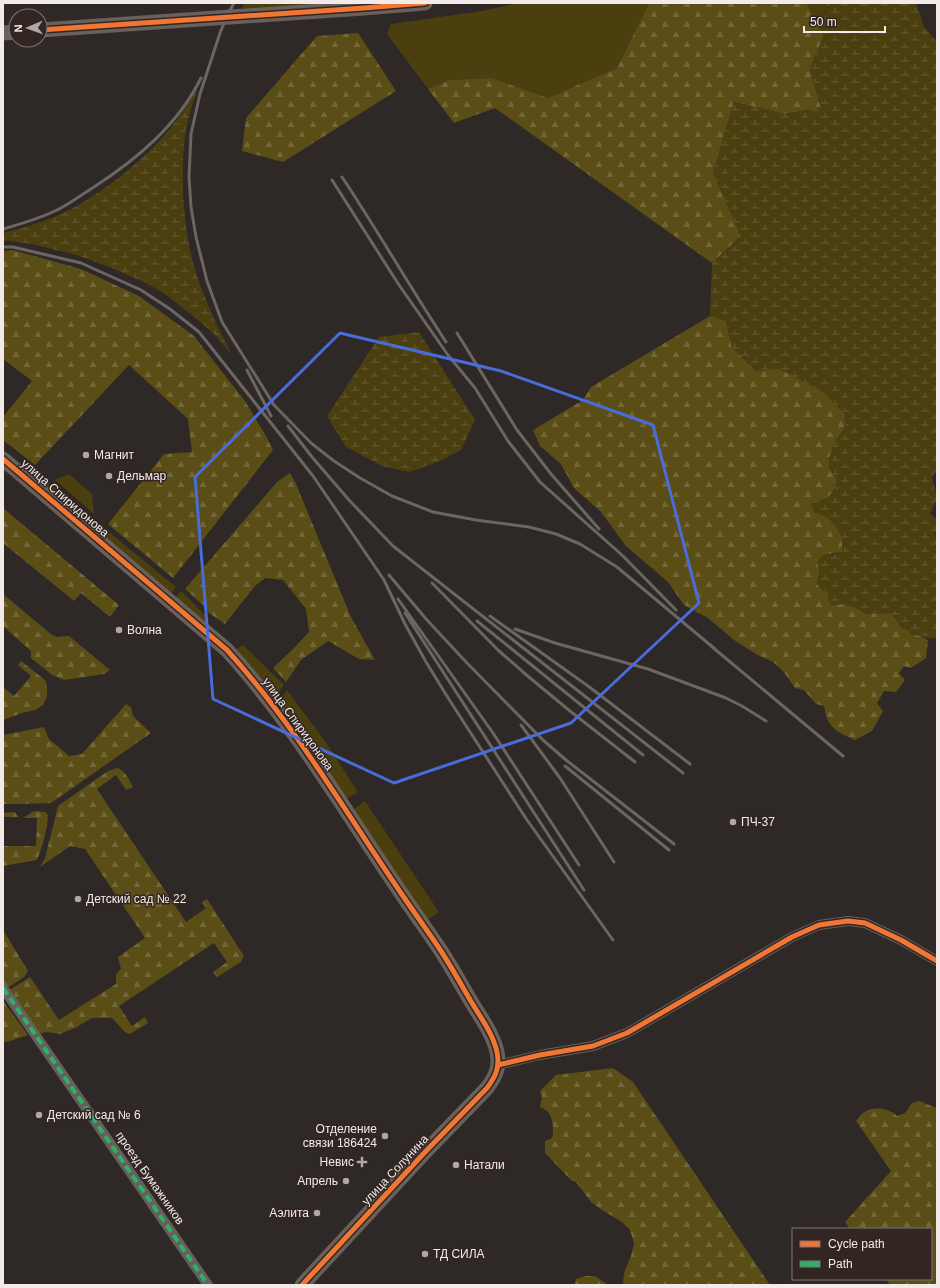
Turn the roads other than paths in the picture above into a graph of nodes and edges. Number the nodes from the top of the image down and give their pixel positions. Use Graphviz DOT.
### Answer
graph roads {
  1 [pos="425,3"];
  2 [pos="48,29"];
  3 [pos="3,459"];
  4 [pos="937,960"];
  5 [pos="3,988"];
  6 [pos="498,1065"];
  7 [pos="208,1285"];
  8 [pos="302,1285"];
  1 -- 2 [label="street"];
  3 -- 6 [label="street, улица Спиридонова"];
  4 -- 6 [label="street"];
  5 -- 7 [label="street, проезд Бумажников"];
  6 -- 8 [label="street, улица Солунина"];
}
